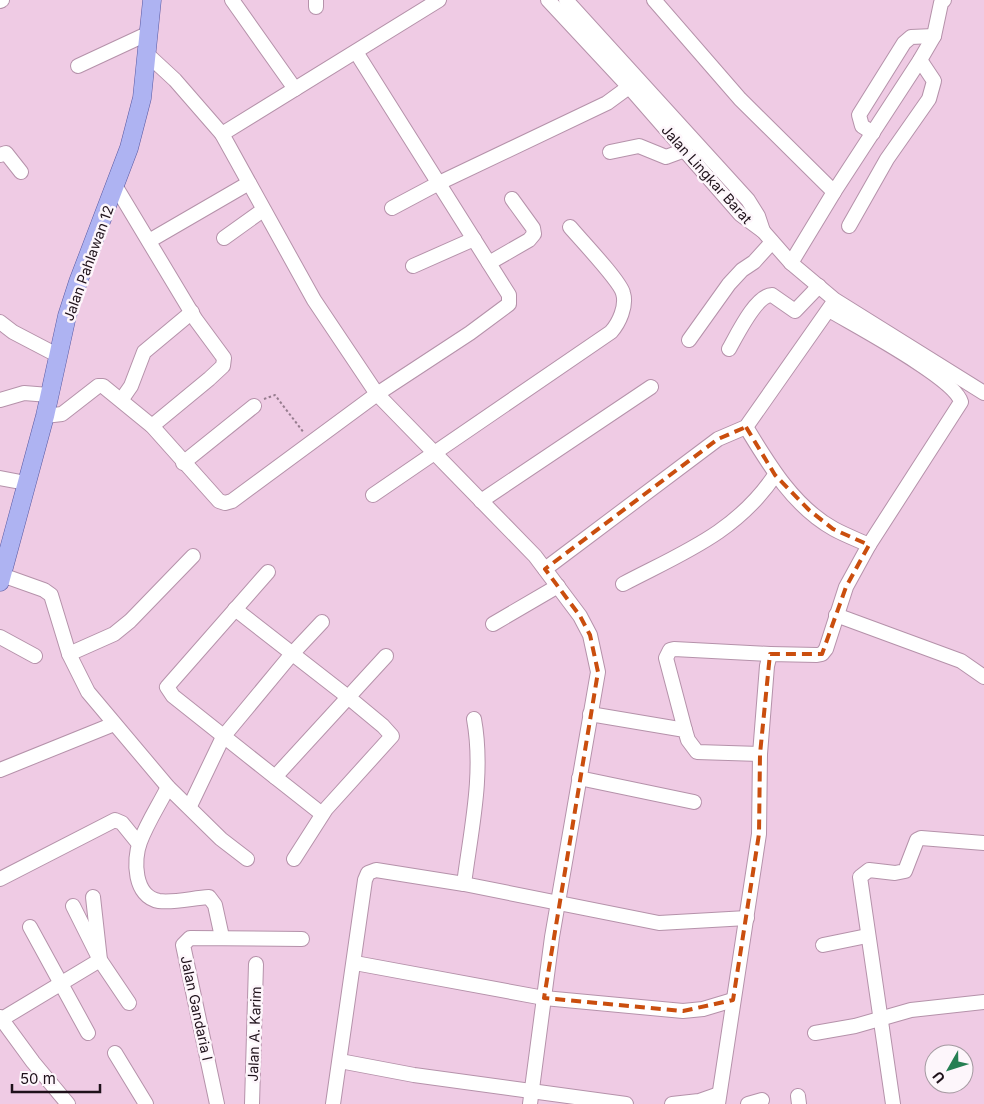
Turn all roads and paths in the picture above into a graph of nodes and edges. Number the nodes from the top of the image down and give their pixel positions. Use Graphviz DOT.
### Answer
graph roads {
  1 [pos="152,0"];
  2 [pos="232,0"];
  3 [pos="439,0"];
  4 [pos="548,0"];
  5 [pos="566,0"];
  6 [pos="654,0"];
  7 [pos="941,1"];
  8 [pos="149,33"];
  9 [pos="934,36"];
  10 [pos="356,52"];
  11 [pos="148,55"];
  12 [pos="920,60"];
  13 [pos="78,66"];
  14 [pos="635,83"];
  15 [pos="295,89"];
  16 [pos="872,133"];
  17 [pos="222,134"];
  18 [pos="684,150"];
  19 [pos="610,152"];
  20 [pos="0,155"];
  21 [pos="20,172"];
  22 [pos="249,183"];
  23 [pos="439,183"];
  24 [pos="116,187"];
  25 [pos="834,192"];
  26 [pos="512,200"];
  27 [pos="392,208"];
  28 [pos="263,210"];
  29 [pos="849,226"];
  30 [pos="570,227"];
  31 [pos="768,237"];
  32 [pos="224,238"];
  33 [pos="474,239"];
  34 [pos="148,241"];
  35 [pos="791,263"];
  36 [pos="490,264"];
  37 [pos="413,266"];
  38 [pos="819,286"];
  39 [pos="832,305"];
  40 [pos="192,312"];
  41 [pos="0,322"];
  42 [pos="689,340"];
  43 [pos="729,349"];
  44 [pos="57,355"];
  45 [pos="651,387"];
  46 [pos="984,393"];
  47 [pos="377,394"];
  48 [pos="49,396"];
  49 [pos="0,400"];
  50 [pos="122,400"];
  51 [pos="254,406"];
  52 [pos="44,416"];
  53 [pos="152,426"];
  54 [pos="746,428"];
  55 [pos="310,442"];
  56 [pos="434,452"];
  57 [pos="183,463"];
  58 [pos="776,475"];
  59 [pos="0,478"];
  60 [pos="26,483"];
  61 [pos="373,495"];
  62 [pos="481,501"];
  63 [pos="869,545"];
  64 [pos="193,556"];
  65 [pos="545,569"];
  66 [pos="268,572"];
  67 [pos="1,579"];
  68 [pos="623,584"];
  69 [pos="558,586"];
  70 [pos="235,610"];
  71 [pos="836,615"];
  72 [pos="322,622"];
  73 [pos="493,624"];
  74 [pos="0,637"];
  75 [pos="69,654"];
  76 [pos="770,654"];
  77 [pos="291,655"];
  78 [pos="35,656"];
  79 [pos="386,656"];
  80 [pos="984,677"];
  81 [pos="348,697"];
  82 [pos="590,714"];
  83 [pos="474,719"];
  84 [pos="114,724"];
  85 [pos="685,730"];
  86 [pos="223,737"];
  87 [pos="760,754"];
  88 [pos="0,770"];
  89 [pos="275,778"];
  90 [pos="579,778"];
  91 [pos="168,787"];
  92 [pos="694,802"];
  93 [pos="190,806"];
  94 [pos="322,814"];
  95 [pos="984,843"];
  96 [pos="139,844"];
  97 [pos="247,859"];
  98 [pos="294,859"];
  99 [pos="0,879"];
  100 [pos="464,884"];
  101 [pos="93,897"];
  102 [pos="558,904"];
  103 [pos="73,906"];
  104 [pos="746,918"];
  105 [pos="30,927"];
  106 [pos="867,936"];
  107 [pos="222,937"];
  108 [pos="302,938"];
  109 [pos="823,944"];
  110 [pos="100,960"];
  111 [pos="355,963"];
  112 [pos="256,964"];
  113 [pos="60,984"];
  114 [pos="544,998"];
  115 [pos="733,1000"];
  116 [pos="984,1002"];
  117 [pos="129,1003"];
  118 [pos="1,1018"];
  119 [pos="882,1019"];
  120 [pos="88,1033"];
  121 [pos="815,1033"];
  122 [pos="116,1053"];
  123 [pos="340,1061"];
  124 [pos="530,1098"];
  125 [pos="719,1099"];
  126 [pos="762,1100"];
  127 [pos="68,1104"];
  128 [pos="146,1104"];
  129 [pos="217,1104"];
  130 [pos="252,1104"];
  131 [pos="333,1104"];
  132 [pos="626,1104"];
  133 [pos="672,1104"];
  134 [pos="748,1104"];
  135 [pos="893,1104"];
  1 -- 8 [label="main road, Jalan Pahlawan 12"];
  2 -- 15 [label="street"];
  3 -- 10 [label="street"];
  4 -- 14 [label="street, Jalan Lingkar Barat"];
  5 -- 14 [label="street, Jalan Lingkar Barat"];
  6 -- 25 [label="street"];
  7 -- 9 [label="street"];
  8 -- 11 [label="main road, Jalan Pahlawan 12"];
  8 -- 13 [label="street"];
  9 -- 12 [label="street"];
  9 -- 16 [label="street"];
  10 -- 15 [label="street"];
  10 -- 23 [label="street"];
  11 -- 17 [label="street"];
  11 -- 24 [label="main road, Jalan Pahlawan 12"];
  12 -- 16 [label="street"];
  12 -- 29 [label="street"];
  14 -- 18 [label="street, Jalan Lingkar Barat"];
  14 -- 23 [label="street"];
  14 -- 31 [label="street, Jalan Lingkar Barat"];
  15 -- 17 [label="street"];
  16 -- 25 [label="street"];
  17 -- 22 [label="street"];
  18 -- 19 [label="street"];
  18 -- 31 [label="street, Jalan Lingkar Barat"];
  20 -- 21 [label="street"];
  22 -- 28 [label="street"];
  22 -- 34 [label="street"];
  23 -- 27 [label="street"];
  23 -- 33 [label="street"];
  24 -- 34 [label="street"];
  24 -- 44 [label="main road, Jalan Pahlawan 12"];
  25 -- 35 [label="street"];
  26 -- 36 [label="street"];
  28 -- 32 [label="street"];
  28 -- 47 [label="street"];
  30 -- 56 [label="street"];
  31 -- 35 [label="street"];
  31 -- 42 [label="street"];
  33 -- 36 [label="street"];
  33 -- 37 [label="street"];
  34 -- 40 [label="street"];
  35 -- 38 [label="street"];
  36 -- 47 [label="street"];
  38 -- 39 [label="street"];
  38 -- 43 [label="street"];
  39 -- 46 [label="street"];
  39 -- 54 [label="street"];
  39 -- 63 [label="street"];
  40 -- 50 [label="street"];
  40 -- 53 [label="street"];
  41 -- 44 [label="street"];
  44 -- 48 [label="main road, Jalan Pahlawan 12"];
  45 -- 62 [label="street"];
  47 -- 55 [label="street"];
  47 -- 56 [label="street"];
  48 -- 49 [label="street"];
  48 -- 52 [label="main road, Jalan Pahlawan 12"];
  50 -- 52 [label="street"];
  50 -- 53 [label="street"];
  51 -- 55 [label="path"];
  51 -- 57 [label="street"];
  52 -- 60 [label="main road, Jalan Pahlawan 12"];
  53 -- 57 [label="street"];
  54 -- 58 [label="street"];
  54 -- 65 [label="street"];
  55 -- 57 [label="street"];
  56 -- 61 [label="street"];
  56 -- 62 [label="street"];
  58 -- 63 [label="street"];
  58 -- 68 [label="street"];
  59 -- 60 [label="street"];
  60 -- 67 [label="main road, Jalan Pahlawan 12"];
  62 -- 65 [label="street"];
  63 -- 71 [label="street"];
  64 -- 75 [label="street"];
  65 -- 69 [label="street"];
  66 -- 70 [label="street"];
  67 -- 75 [label="street"];
  69 -- 73 [label="street"];
  69 -- 82 [label="street"];
  70 -- 77 [label="street"];
  70 -- 86 [label="street"];
  71 -- 76 [label="street"];
  71 -- 80 [label="street"];
  72 -- 77 [label="street"];
  74 -- 78 [label="street"];
  75 -- 84 [label="street"];
  76 -- 85 [label="street"];
  76 -- 87 [label="street"];
  77 -- 81 [label="street"];
  77 -- 86 [label="street"];
  79 -- 81 [label="street"];
  81 -- 89 [label="street"];
  81 -- 94 [label="street"];
  82 -- 85 [label="street"];
  82 -- 90 [label="street"];
  83 -- 100 [label="street"];
  84 -- 88 [label="street"];
  84 -- 91 [label="street"];
  85 -- 87 [label="street"];
  86 -- 89 [label="street"];
  86 -- 93 [label="street"];
  87 -- 104 [label="street"];
  89 -- 94 [label="street"];
  90 -- 92 [label="street"];
  90 -- 102 [label="street"];
  91 -- 93 [label="street"];
  91 -- 96 [label="street"];
  93 -- 97 [label="street"];
  94 -- 98 [label="street"];
  95 -- 106 [label="street"];
  96 -- 99 [label="street"];
  96 -- 107 [label="street"];
  100 -- 102 [label="street"];
  100 -- 111 [label="street"];
  101 -- 110 [label="street"];
  102 -- 104 [label="street"];
  102 -- 114 [label="street"];
  103 -- 110 [label="street"];
  104 -- 115 [label="street"];
  105 -- 113 [label="street"];
  106 -- 109 [label="street"];
  106 -- 119 [label="street"];
  107 -- 108 [label="street, Jalan Gandaria I"];
  107 -- 129 [label="street, Jalan Gandaria I"];
  110 -- 113 [label="street"];
  110 -- 117 [label="street"];
  111 -- 114 [label="street"];
  111 -- 123 [label="street"];
  112 -- 130 [label="street, Jalan A. Karim"];
  113 -- 118 [label="street"];
  113 -- 120 [label="street"];
  114 -- 115 [label="street"];
  114 -- 124 [label="street"];
  115 -- 125 [label="street"];
  116 -- 119 [label="street"];
  118 -- 127 [label="street"];
  119 -- 121 [label="street"];
  119 -- 135 [label="street"];
  122 -- 128 [label="street"];
  123 -- 124 [label="street"];
  123 -- 131 [label="street"];
  124 -- 132 [label="street"];
  125 -- 133 [label="street"];
  126 -- 134 [label="street"];
}
